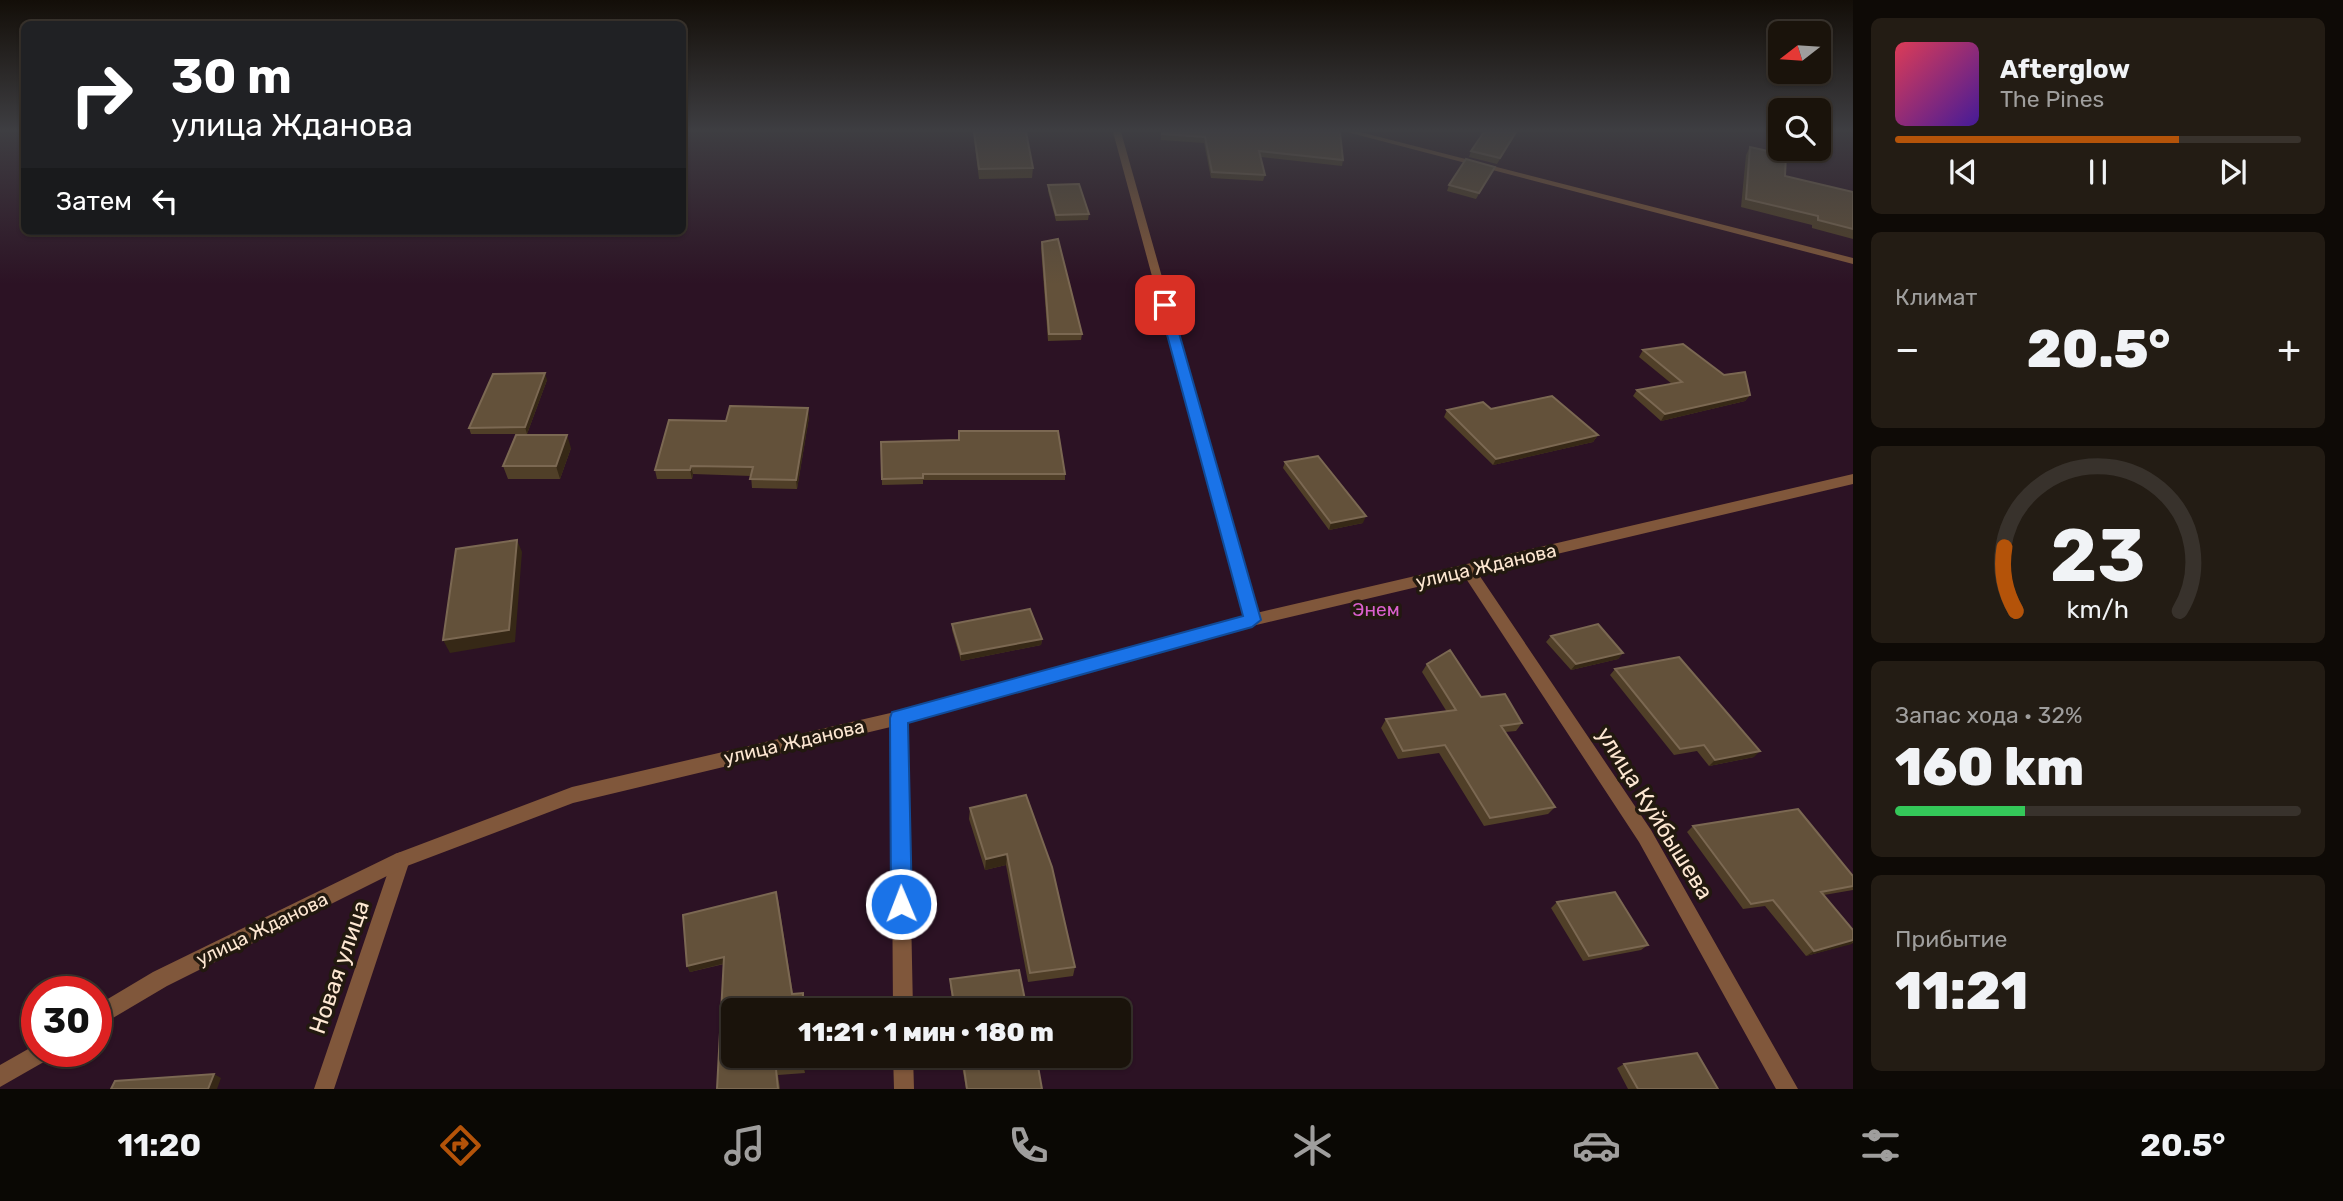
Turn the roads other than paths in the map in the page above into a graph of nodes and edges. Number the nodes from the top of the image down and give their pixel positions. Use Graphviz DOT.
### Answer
graph roads {
  1 [pos="1131,183"];
  2 [pos="1549,183"];
  3 [pos="1853,261"];
  4 [pos="1853,478"];
  5 [pos="1468,570"];
  6 [pos="1252,620"];
  7 [pos="899,718"];
  8 [pos="401,860"];
  9 [pos="903,998"];
  10 [pos="112,1008"];
  11 [pos="21,1064"];
  12 [pos="903,1068"];
  13 [pos="0,1077"];
  14 [pos="324,1089"];
  15 [pos="904,1089"];
  16 [pos="1788,1089"];
  1 -- 6 [label="street"];
  2 -- 3 [label="street"];
  4 -- 5 [label="street, улица Жданова"];
  5 -- 6 [label="street, улица Жданова"];
  5 -- 16 [label="street, улица Куйбышева"];
  6 -- 7 [label="street, улица Жданова"];
  7 -- 8 [label="street, улица Жданова"];
  7 -- 9 [label="street"];
  8 -- 10 [label="street, улица Жданова"];
  8 -- 14 [label="street, Новая улица"];
  11 -- 13 [label="street"];
  12 -- 15 [label="street"];
}
